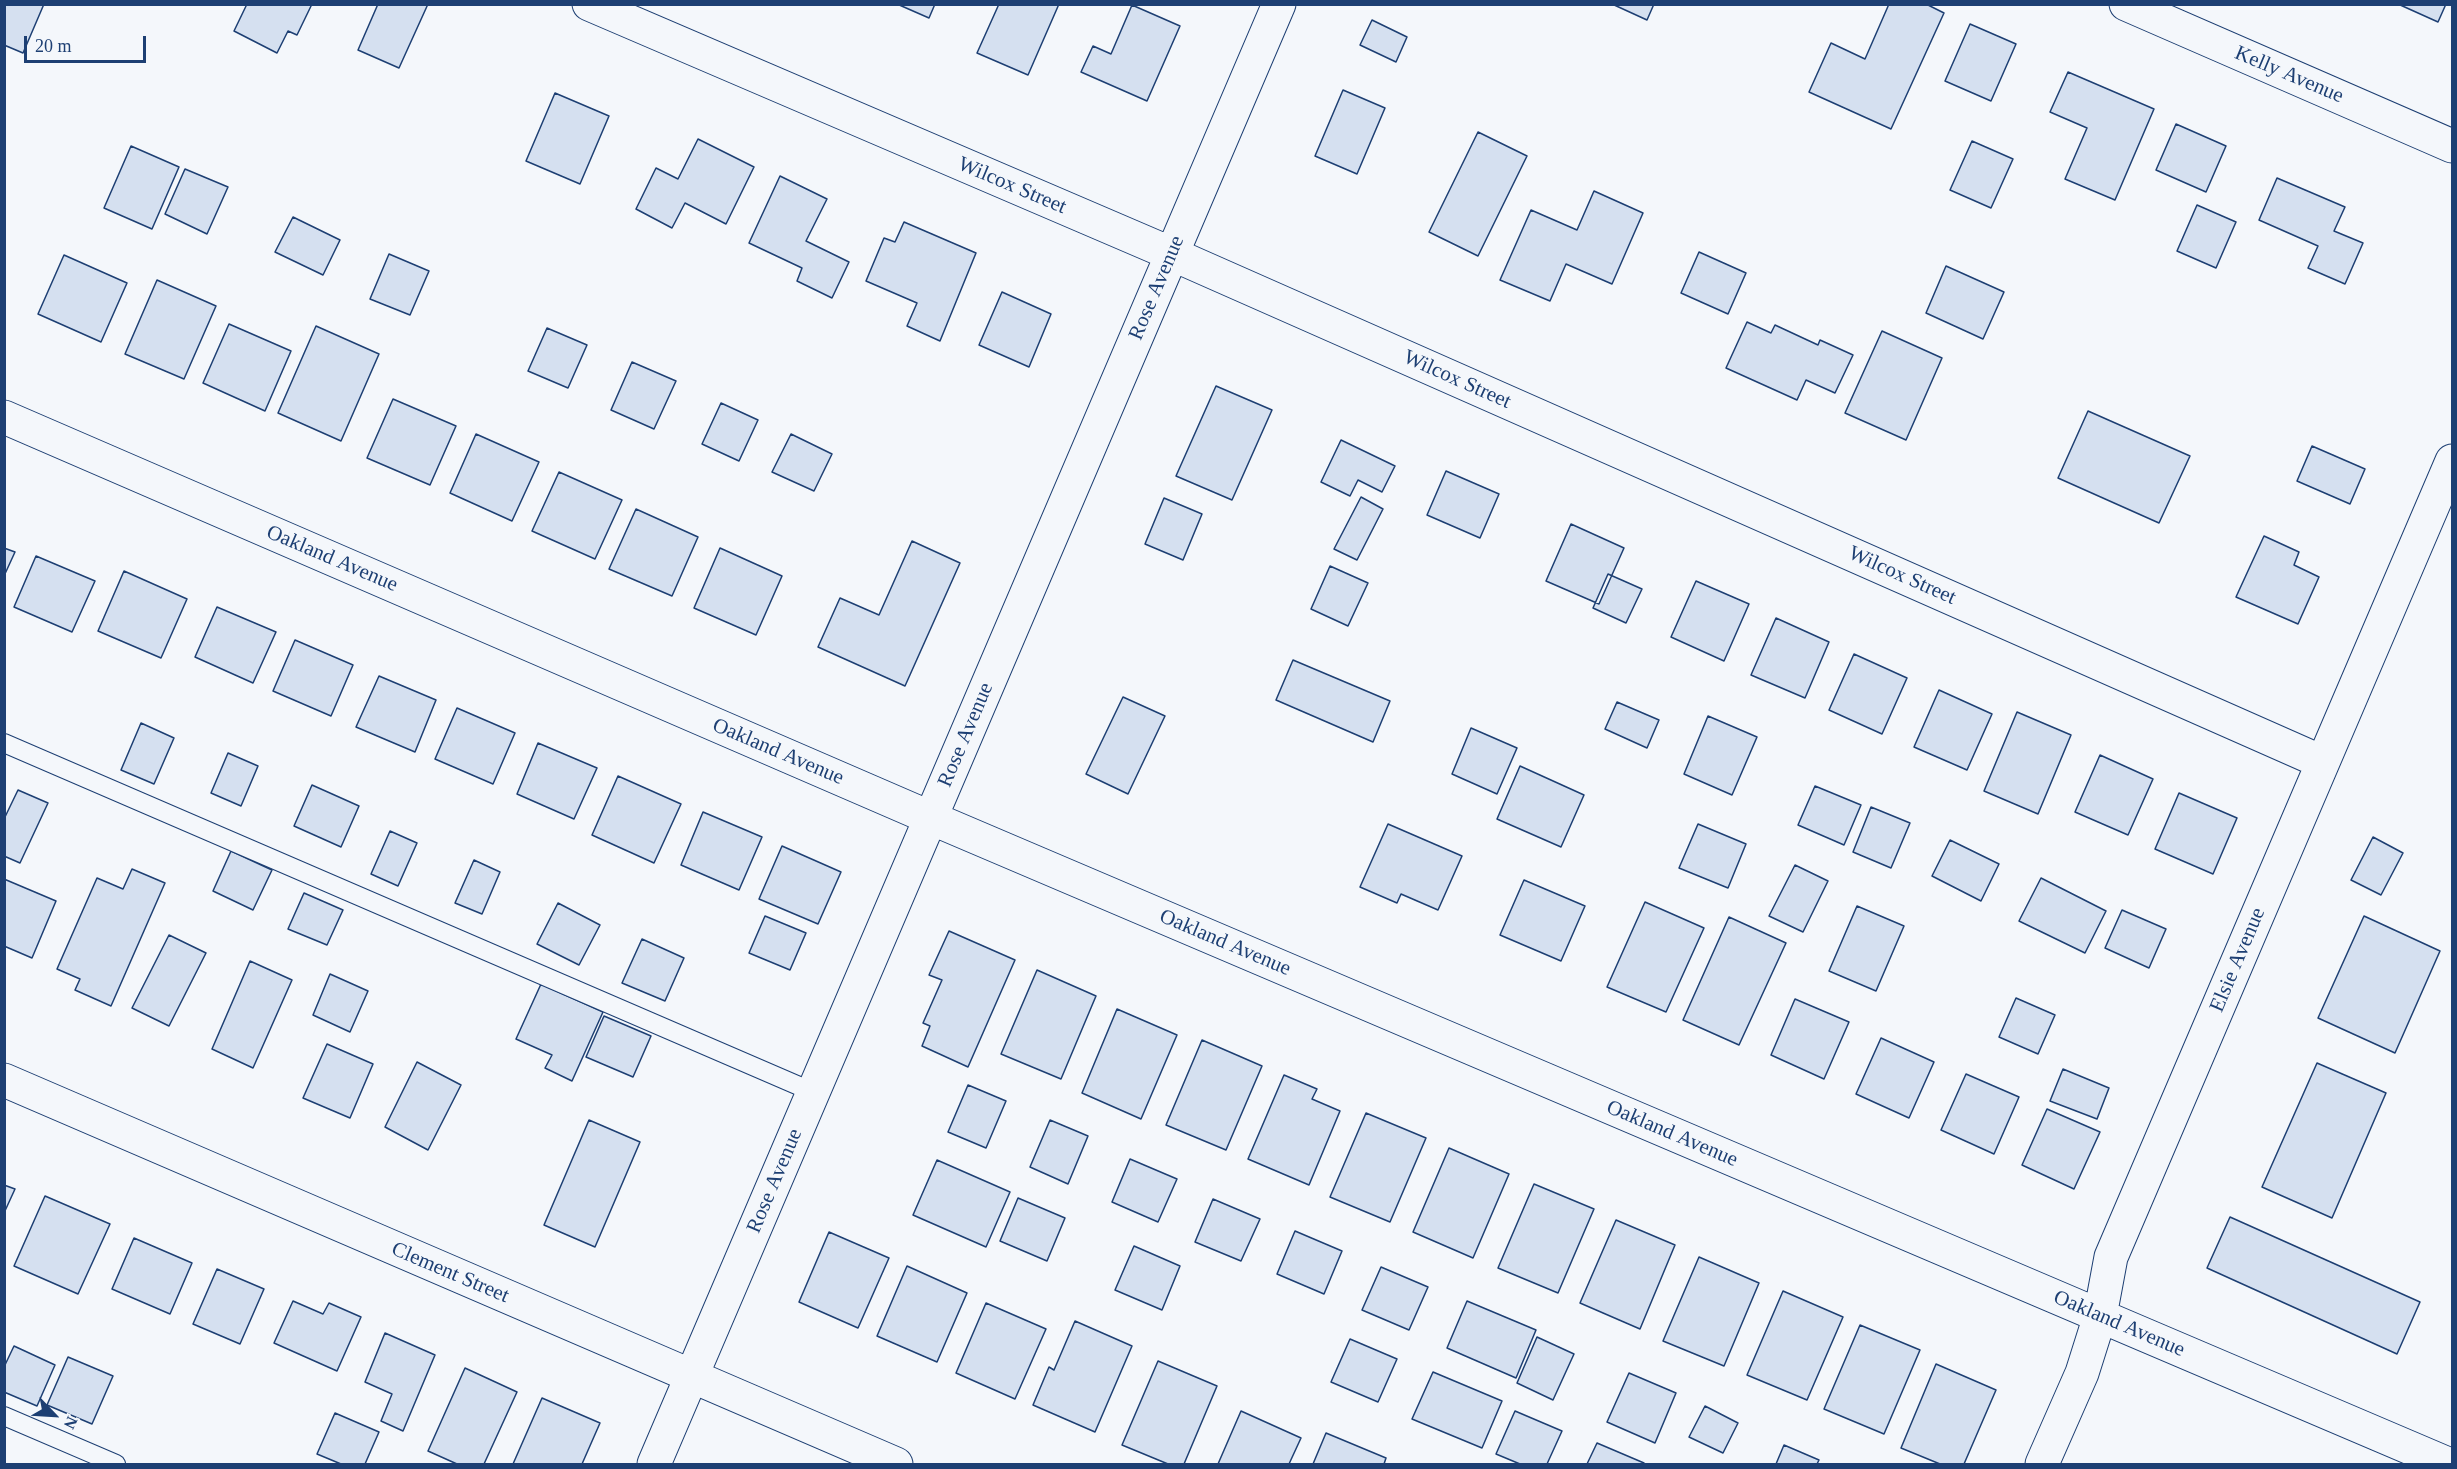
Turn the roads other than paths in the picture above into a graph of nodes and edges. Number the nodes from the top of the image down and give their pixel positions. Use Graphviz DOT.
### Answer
graph roads {
  1 [pos="589,4"];
  2 [pos="1279,4"];
  3 [pos="2126,4"];
  4 [pos="2452,146"];
  5 [pos="1172,254"];
  6 [pos="4,417"];
  7 [pos="2452,461"];
  8 [pos="4,743"];
  9 [pos="2322,762"];
  10 [pos="931,818"];
  11 [pos="4,1080"];
  12 [pos="813,1092"];
  13 [pos="2100,1316"];
  14 [pos="691,1377"];
  15 [pos="4,1416"];
  16 [pos="116,1464"];
  17 [pos="654,1464"];
  18 [pos="896,1464"];
  19 [pos="2042,1464"];
  20 [pos="2448,1464"];
  1 -- 5 [label="street, Wilcox Street"];
  2 -- 5 [label="street, Rose Avenue"];
  3 -- 4 [label="street, Kelly Avenue"];
  5 -- 9 [label="street, Wilcox Street"];
  5 -- 10 [label="street, Rose Avenue"];
  6 -- 10 [label="street, Oakland Avenue"];
  7 -- 9 [label="street, Elsie Avenue"];
  8 -- 12 [label="lane"];
  9 -- 13 [label="street, Elsie Avenue"];
  10 -- 12 [label="street, Rose Avenue"];
  10 -- 13 [label="street, Oakland Avenue"];
  11 -- 14 [label="street, Clement Street"];
  12 -- 14 [label="street, Rose Avenue"];
  13 -- 19 [label="street, Elsie Avenue"];
  13 -- 20 [label="street, Oakland Avenue"];
  14 -- 17 [label="street, Rose Avenue"];
  14 -- 18 [label="street, Clement Street"];
  15 -- 16 [label="lane"];
}
